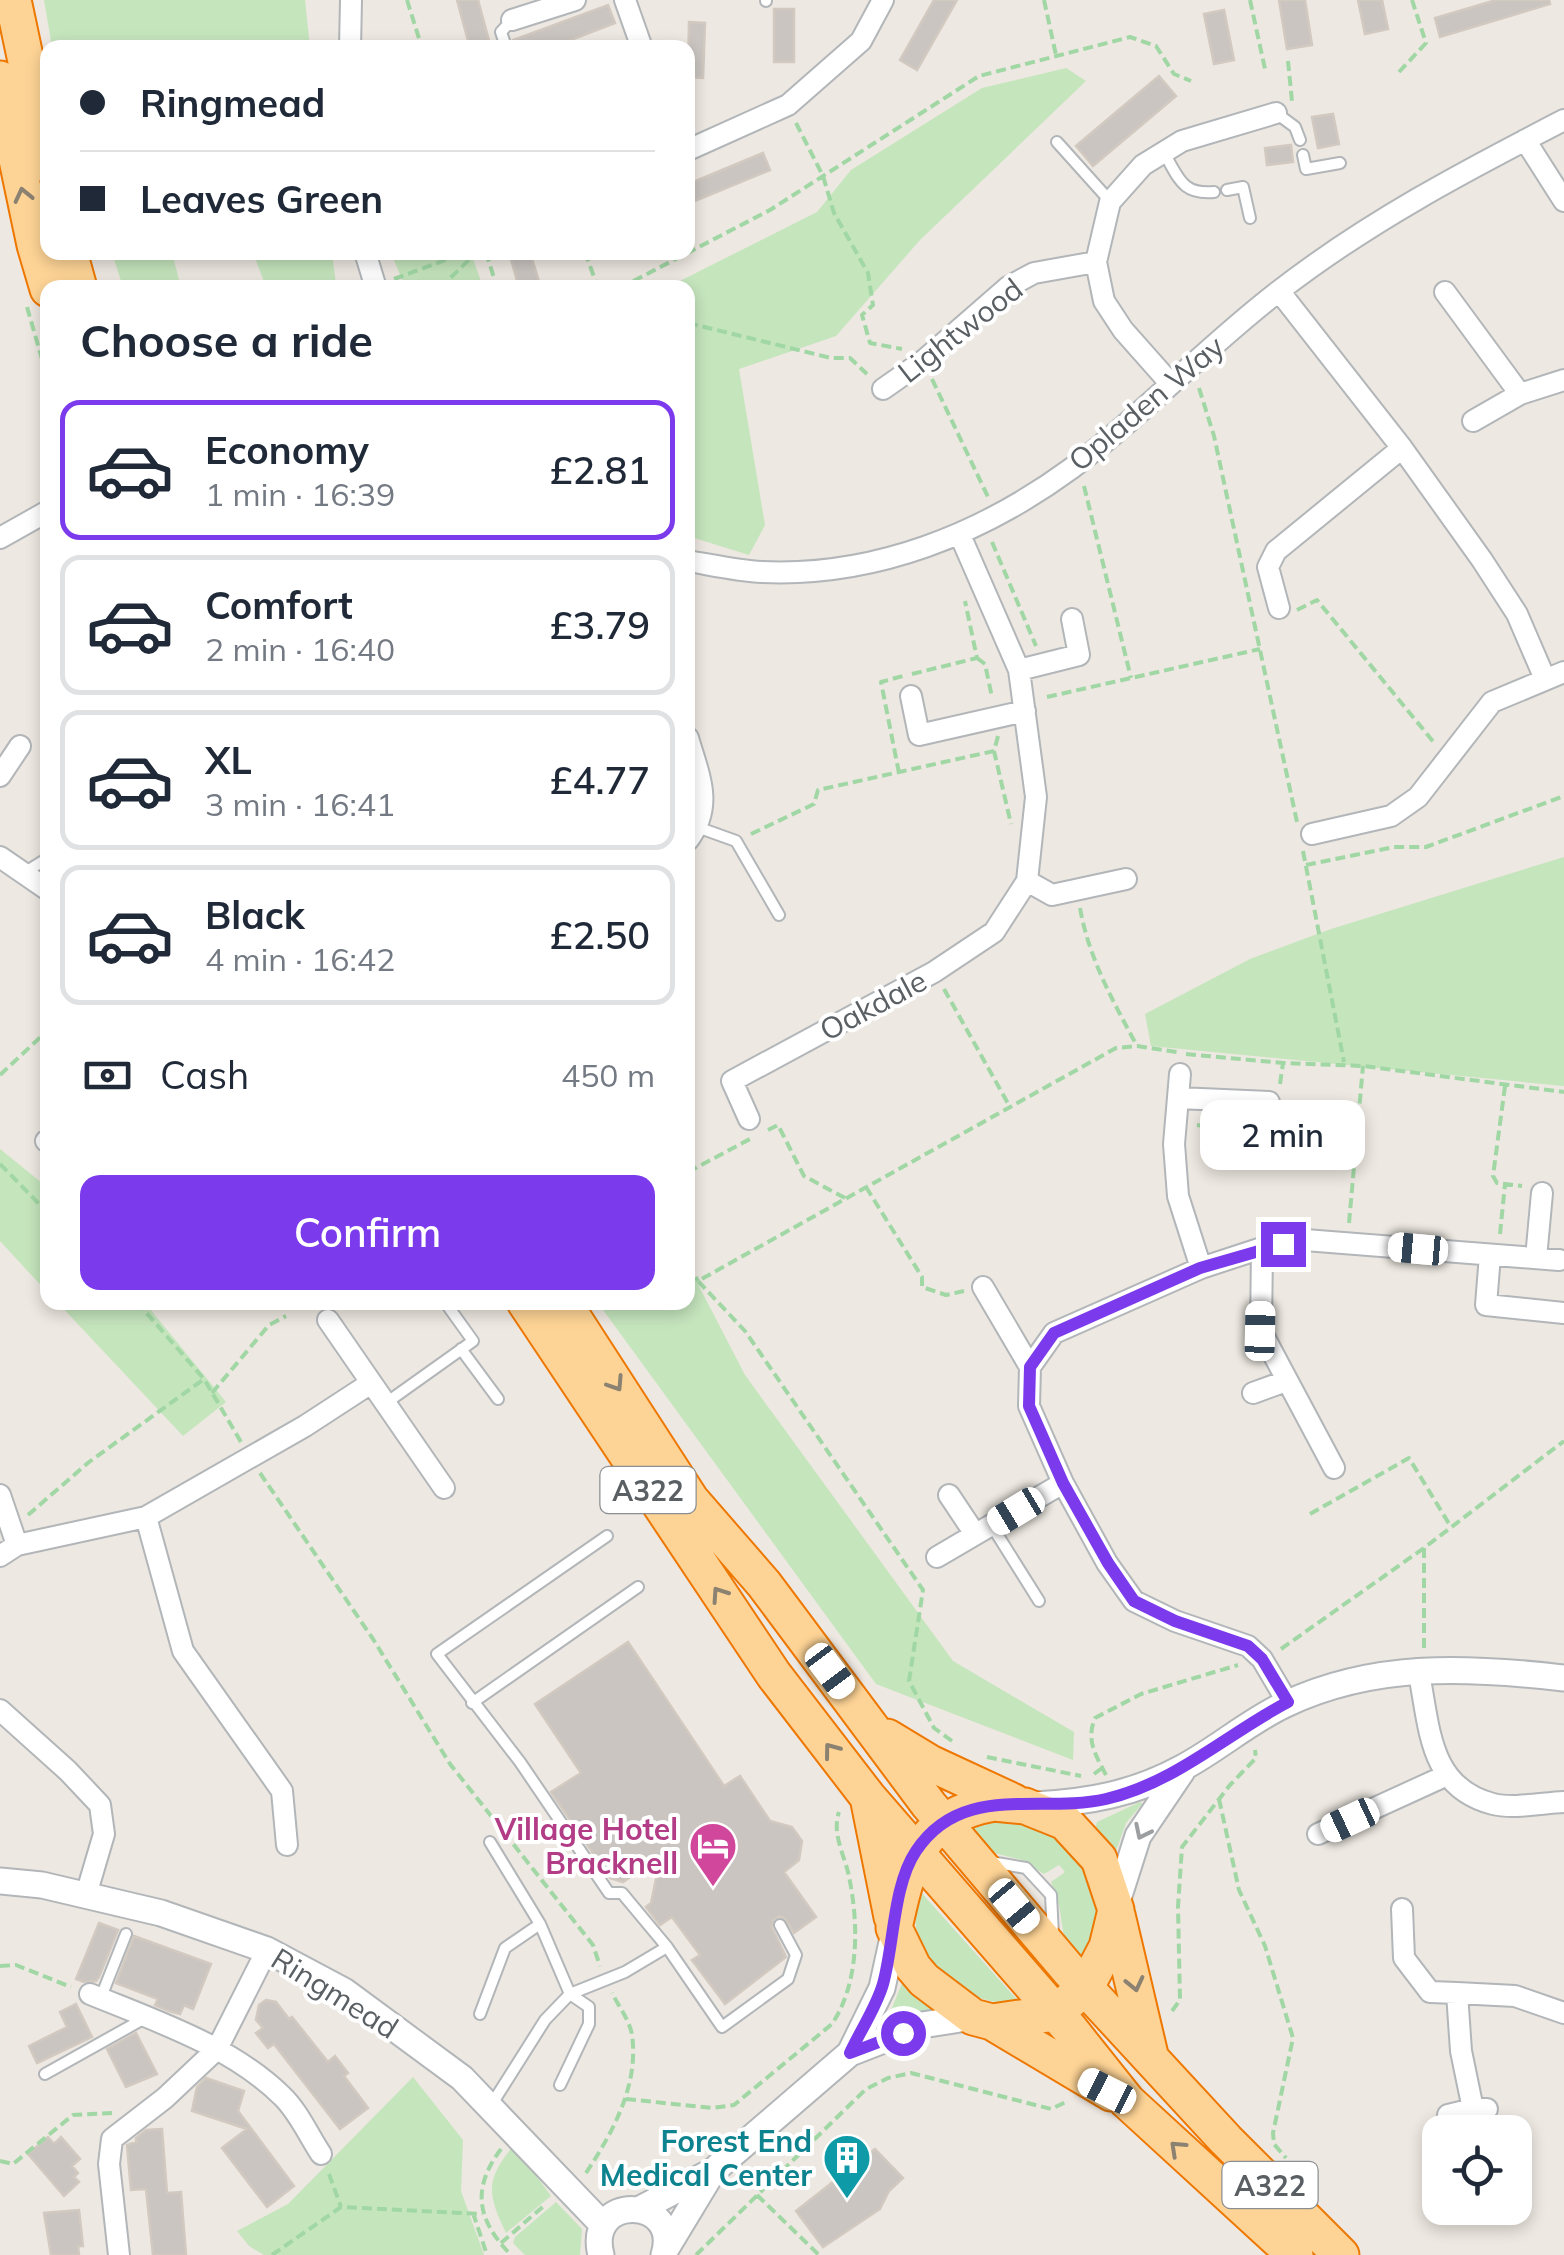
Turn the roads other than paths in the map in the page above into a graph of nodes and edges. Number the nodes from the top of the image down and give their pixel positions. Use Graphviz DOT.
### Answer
graph roads {
  1 [pos="14,0"];
  2 [pos="352,0"];
  3 [pos="575,0"];
  4 [pos="626,0"];
  5 [pos="883,0"];
  6 [pos="512,20"];
  7 [pos="350,40"];
  8 [pos="504,40"];
  9 [pos="639,40"];
  10 [pos="0,79"];
  11 [pos="1276,114"];
  12 [pos="1564,120"];
  13 [pos="40,126"];
  14 [pos="1300,140"];
  15 [pos="1525,140"];
  16 [pos="1057,142"];
  17 [pos="695,147"];
  18 [pos="1164,152"];
  19 [pos="1303,155"];
  20 [pos="1340,164"];
  21 [pos="1564,201"];
  22 [pos="1110,202"];
  23 [pos="1250,218"];
  24 [pos="40,260"];
  25 [pos="1096,262"];
  26 [pos="1279,291"];
  27 [pos="1446,292"];
  28 [pos="1564,380"];
  29 [pos="1170,384"];
  30 [pos="884,390"];
  31 [pos="1520,394"];
  32 [pos="1473,421"];
  33 [pos="1402,448"];
  34 [pos="40,516"];
  35 [pos="960,535"];
  36 [pos="0,538"];
  37 [pos="695,562"];
  38 [pos="1285,610"];
  39 [pos="1072,619"];
  40 [pos="1019,670"];
  41 [pos="1554,675"];
  42 [pos="911,696"];
  43 [pos="1024,711"];
  44 [pos="20,746"];
  45 [pos="695,762"];
  46 [pos="0,776"];
  47 [pos="695,823"];
  48 [pos="695,834"];
  49 [pos="1312,834"];
  50 [pos="0,858"];
  51 [pos="40,863"];
  52 [pos="23,874"];
  53 [pos="1126,879"];
  54 [pos="1028,880"];
  55 [pos="40,885"];
  56 [pos="779,916"];
  57 [pos="1180,1074"];
  58 [pos="1178,1098"];
  59 [pos="1269,1102"];
  60 [pos="749,1119"];
  61 [pos="1533,1190"];
  62 [pos="1262,1248"];
  63 [pos="1494,1255"];
  64 [pos="1536,1258"];
  65 [pos="1559,1260"];
  66 [pos="1200,1268"];
  67 [pos="983,1287"];
  68 [pos="451,1310"];
  69 [pos="530,1310"];
  70 [pos="568,1310"];
  71 [pos="1564,1313"];
  72 [pos="328,1320"];
  73 [pos="461,1349"];
  74 [pos="1030,1367"];
  75 [pos="1286,1381"];
  76 [pos="370,1383"];
  77 [pos="1253,1393"];
  78 [pos="498,1399"];
  79 [pos="385,1404"];
  80 [pos="1334,1468"];
  81 [pos="1063,1483"];
  82 [pos="444,1488"];
  83 [pos="0,1495"];
  84 [pos="949,1495"];
  85 [pos="146,1517"];
  86 [pos="984,1530"];
  87 [pos="607,1536"];
  88 [pos="9,1551"];
  89 [pos="936,1557"];
  90 [pos="638,1586"];
  91 [pos="1039,1601"];
  92 [pos="1421,1661"];
  93 [pos="1564,1678"];
  94 [pos="1288,1702"];
  95 [pos="472,1703"];
  96 [pos="0,1710"];
  97 [pos="874,1729"];
  98 [pos="1184,1767"];
  99 [pos="1445,1776"];
  100 [pos="1564,1802"];
  101 [pos="854,1805"];
  102 [pos="1021,1805"];
  103 [pos="945,1824"];
  104 [pos="1318,1834"];
  105 [pos="490,1842"];
  106 [pos="287,1845"];
  107 [pos="914,1853"];
  108 [pos="0,1881"];
  109 [pos="86,1895"];
  110 [pos="1116,1908"];
  111 [pos="1402,1908"];
  112 [pos="540,1924"];
  113 [pos="780,1925"];
  114 [pos="894,1931"];
  115 [pos="126,1934"];
  116 [pos="667,1947"];
  117 [pos="267,1950"];
  118 [pos="1086,1986"];
  119 [pos="1457,1993"];
  120 [pos="570,1994"];
  121 [pos="96,1996"];
  122 [pos="1054,2013"];
  123 [pos="1564,2013"];
  124 [pos="480,2014"];
  125 [pos="146,2018"];
  126 [pos="982,2019"];
  127 [pos="217,2050"];
  128 [pos="850,2053"];
  129 [pos="1151,2059"];
  130 [pos="45,2074"];
  131 [pos="560,2085"];
  132 [pos="1127,2102"];
  133 [pos="490,2108"];
  134 [pos="1453,2115"];
  135 [pos="321,2154"];
  136 [pos="714,2171"];
  137 [pos="640,2209"];
  138 [pos="603,2225"];
  139 [pos="124,2243"];
  140 [pos="666,2251"];
  141 [pos="601,2255"];
  142 [pos="1296,2255"];
  143 [pos="1342,2255"];
  1 -- 13 [label="highway"];
  2 -- 7 [label="street"];
  3 -- 6 [label="street"];
  4 -- 9 [label="street"];
  5 -- 17 [label="street"];
  6 -- 8 [label="lane"];
  24 -- 10 [label="highway, one-way"];
  11 -- 14 [label="lane"];
  11 -- 18 [label="street"];
  12 -- 15 [label="street, Opladen Way"];
  15 -- 21 [label="street"];
  15 -- 26 [label="street, Opladen Way"];
  16 -- 22 [label="lane"];
  18 -- 22 [label="street"];
  18 -- 23 [label="lane"];
  19 -- 20 [label="lane"];
  22 -- 25 [label="street"];
  25 -- 29 [label="street"];
  25 -- 30 [label="street, Lightwood"];
  26 -- 29 [label="street, Opladen Way"];
  26 -- 33 [label="street"];
  27 -- 31 [label="street"];
  28 -- 31 [label="street"];
  29 -- 35 [label="street, Opladen Way"];
  31 -- 32 [label="street"];
  33 -- 38 [label="street"];
  33 -- 41 [label="street"];
  34 -- 36 [label="street"];
  35 -- 37 [label="street, Opladen Way"];
  35 -- 40 [label="street, Oakdale"];
  39 -- 40 [label="street"];
  40 -- 43 [label="street, Oakdale"];
  41 -- 49 [label="street"];
  42 -- 43 [label="street"];
  43 -- 54 [label="street, Oakdale"];
  44 -- 46 [label="street"];
  45 -- 47 [label="street"];
  48 -- 56 [label="lane"];
  50 -- 52 [label="street"];
  51 -- 52 [label="lane"];
  52 -- 55 [label="street"];
  53 -- 54 [label="street"];
  54 -- 60 [label="street, Oakdale"];
  57 -- 58 [label="street"];
  58 -- 59 [label="street"];
  58 -- 66 [label="street"];
  61 -- 64 [label="street"];
  62 -- 63 [label="street"];
  62 -- 66 [label="street"];
  62 -- 75 [label="street"];
  63 -- 64 [label="street"];
  63 -- 71 [label="street"];
  64 -- 65 [label="street"];
  66 -- 74 [label="street"];
  67 -- 74 [label="street"];
  68 -- 73 [label="lane"];
  101 -- 69 [label="highway, A322, one-way"];
  70 -- 97 [label="highway, A322, one-way"];
  72 -- 76 [label="street"];
  73 -- 78 [label="lane"];
  73 -- 79 [label="lane"];
  74 -- 81 [label="street"];
  75 -- 77 [label="street"];
  75 -- 80 [label="street"];
  76 -- 79 [label="street"];
  76 -- 85 [label="street"];
  79 -- 82 [label="street"];
  81 -- 86 [label="street"];
  81 -- 94 [label="street"];
  83 -- 88 [label="street"];
  84 -- 86 [label="street"];
  85 -- 88 [label="street"];
  85 -- 106 [label="street"];
  86 -- 89 [label="street"];
  86 -- 91 [label="lane"];
  87 -- 95 [label="lane"];
  90 -- 95 [label="lane"];
  92 -- 93 [label="street"];
  92 -- 94 [label="street"];
  92 -- 99 [label="street"];
  94 -- 98 [label="street"];
  95 -- 116 [label="lane"];
  96 -- 109 [label="street"];
  97 -- 102 [label="highway, A322"];
  97 -- 103 [label="highway, A322"];
  98 -- 102 [label="street"];
  98 -- 110 [label="street, one-way"];
  99 -- 100 [label="street"];
  99 -- 104 [label="street"];
  101 -- 107 [label="highway, A322"];
  101 -- 114 [label="highway, A322"];
  102 -- 103 [label="highway"];
  102 -- 110 [label="highway"];
  103 -- 107 [label="highway"];
  103 -- 118 [label="highway, A322"];
  105 -- 112 [label="lane"];
  107 -- 114 [label="highway"];
  107 -- 122 [label="highway, A322"];
  108 -- 109 [label="street, Ringmead"];
  109 -- 117 [label="street, Ringmead"];
  110 -- 118 [label="highway"];
  110 -- 129 [label="highway, A322, one-way"];
  111 -- 119 [label="street"];
  112 -- 120 [label="lane"];
  112 -- 124 [label="lane"];
  113 -- 116 [label="lane"];
  114 -- 126 [label="highway"];
  114 -- 128 [label="street"];
  115 -- 121 [label="lane"];
  116 -- 120 [label="lane"];
  117 -- 127 [label="street"];
  117 -- 133 [label="street, Ringmead"];
  118 -- 122 [label="highway"];
  118 -- 129 [label="highway, A322"];
  119 -- 123 [label="street"];
  119 -- 134 [label="street"];
  120 -- 131 [label="lane"];
  120 -- 133 [label="lane"];
  121 -- 125 [label="street"];
  122 -- 126 [label="highway"];
  122 -- 132 [label="highway, A322"];
  125 -- 127 [label="street"];
  125 -- 130 [label="lane"];
  126 -- 128 [label="street"];
  126 -- 132 [label="highway, A322"];
  127 -- 135 [label="street"];
  127 -- 139 [label="street"];
  128 -- 136 [label="street"];
  129 -- 143 [label="highway, A322"];
  142 -- 132 [label="highway, A322, one-way"];
  133 -- 138 [label="street, Ringmead"];
  136 -- 137 [label="street"];
  136 -- 140 [label="street"];
  137 -- 138 [label="street"];
  137 -- 140 [label="street"];
  138 -- 141 [label="street"];
}
